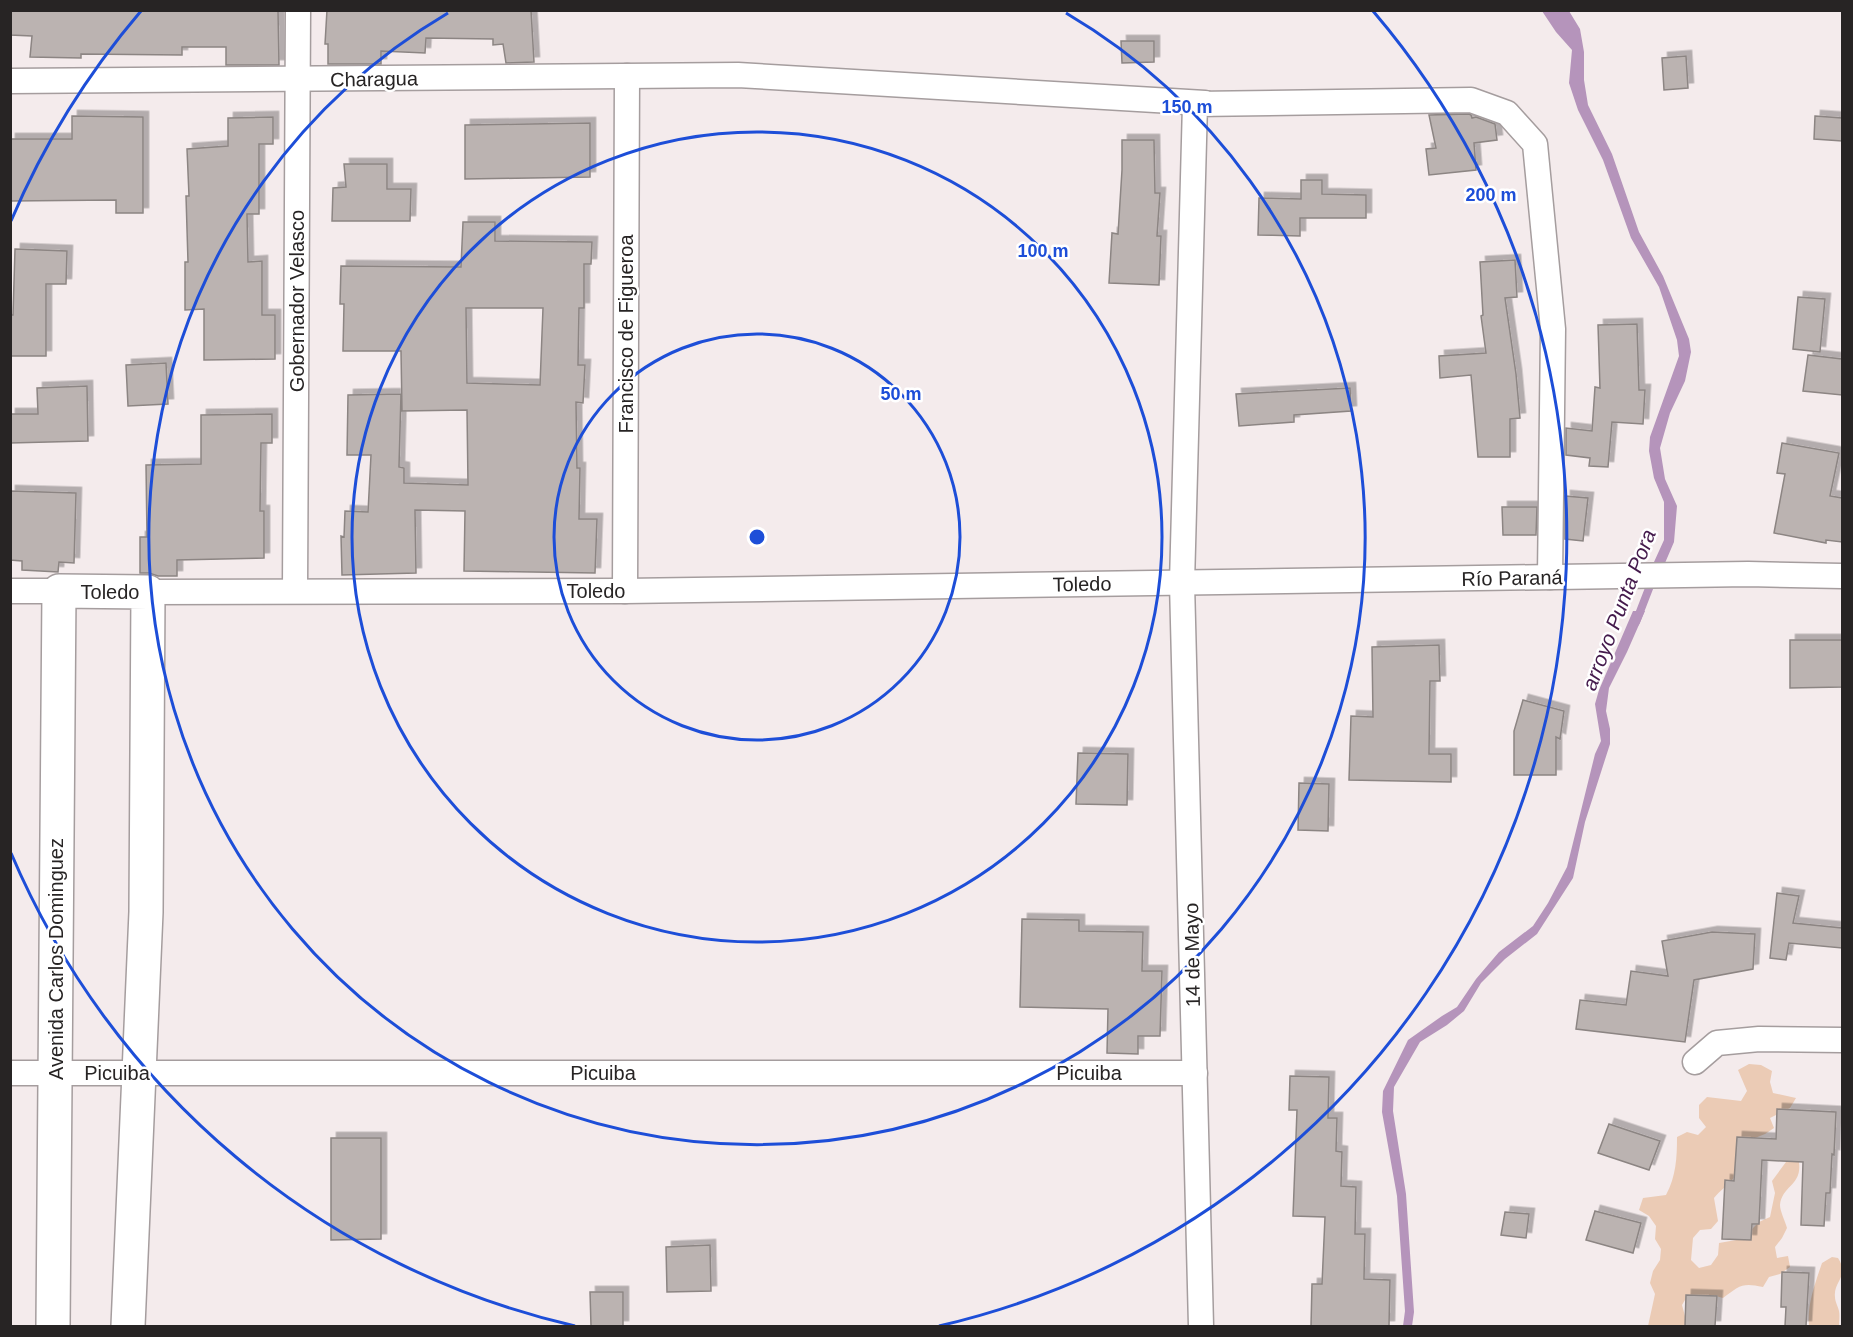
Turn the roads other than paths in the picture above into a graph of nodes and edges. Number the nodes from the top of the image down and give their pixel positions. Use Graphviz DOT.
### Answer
graph roads {
  1 [pos="298,10"];
  2 [pos="627,76"];
  3 [pos="298,80"];
  4 [pos="10,81"];
  5 [pos="1205,103"];
  6 [pos="1842,576"];
  7 [pos="1550,577"];
  8 [pos="1182,583"];
  9 [pos="10,591"];
  10 [pos="59,591"];
  11 [pos="295,591"];
  12 [pos="625,591"];
  13 [pos="148,592"];
  14 [pos="1842,1040"];
  15 [pos="1695,1062"];
  16 [pos="10,1073"];
  17 [pos="55,1073"];
  18 [pos="139,1073"];
  19 [pos="1195,1073"];
  20 [pos="53,1326"];
  21 [pos="128,1326"];
  22 [pos="1201,1326"];
  1 -- 3 [label="street, Gobernador Velasco"];
  2 -- 3 [label="street, Charagua"];
  2 -- 5 [label="street, Charagua"];
  2 -- 12 [label="street, Francisco de Figueroa"];
  3 -- 4 [label="street, Charagua"];
  3 -- 11 [label="street, Gobernador Velasco"];
  5 -- 7 [label="street, Charagua"];
  5 -- 8 [label="street, 14 de Mayo"];
  6 -- 7 [label="street, Río Paraná"];
  7 -- 8 [label="street, Río Paraná"];
  8 -- 12 [label="street, Toledo"];
  8 -- 19 [label="street, 14 de Mayo"];
  9 -- 10 [label="street, Toledo"];
  10 -- 13 [label="main road, Toledo"];
  10 -- 17 [label="main road, Avenida Carlos Dominguez"];
  11 -- 12 [label="street, Toledo"];
  11 -- 13 [label="street, Toledo"];
  13 -- 18 [label="main road"];
  14 -- 15 [label="street"];
  16 -- 17 [label="street, Picuiba"];
  17 -- 18 [label="street, Picuiba"];
  17 -- 20 [label="main road, Avenida Carlos Dominguez"];
  18 -- 19 [label="street, Picuiba"];
  18 -- 21 [label="main road"];
  19 -- 22 [label="street, 14 de Mayo"];
}
